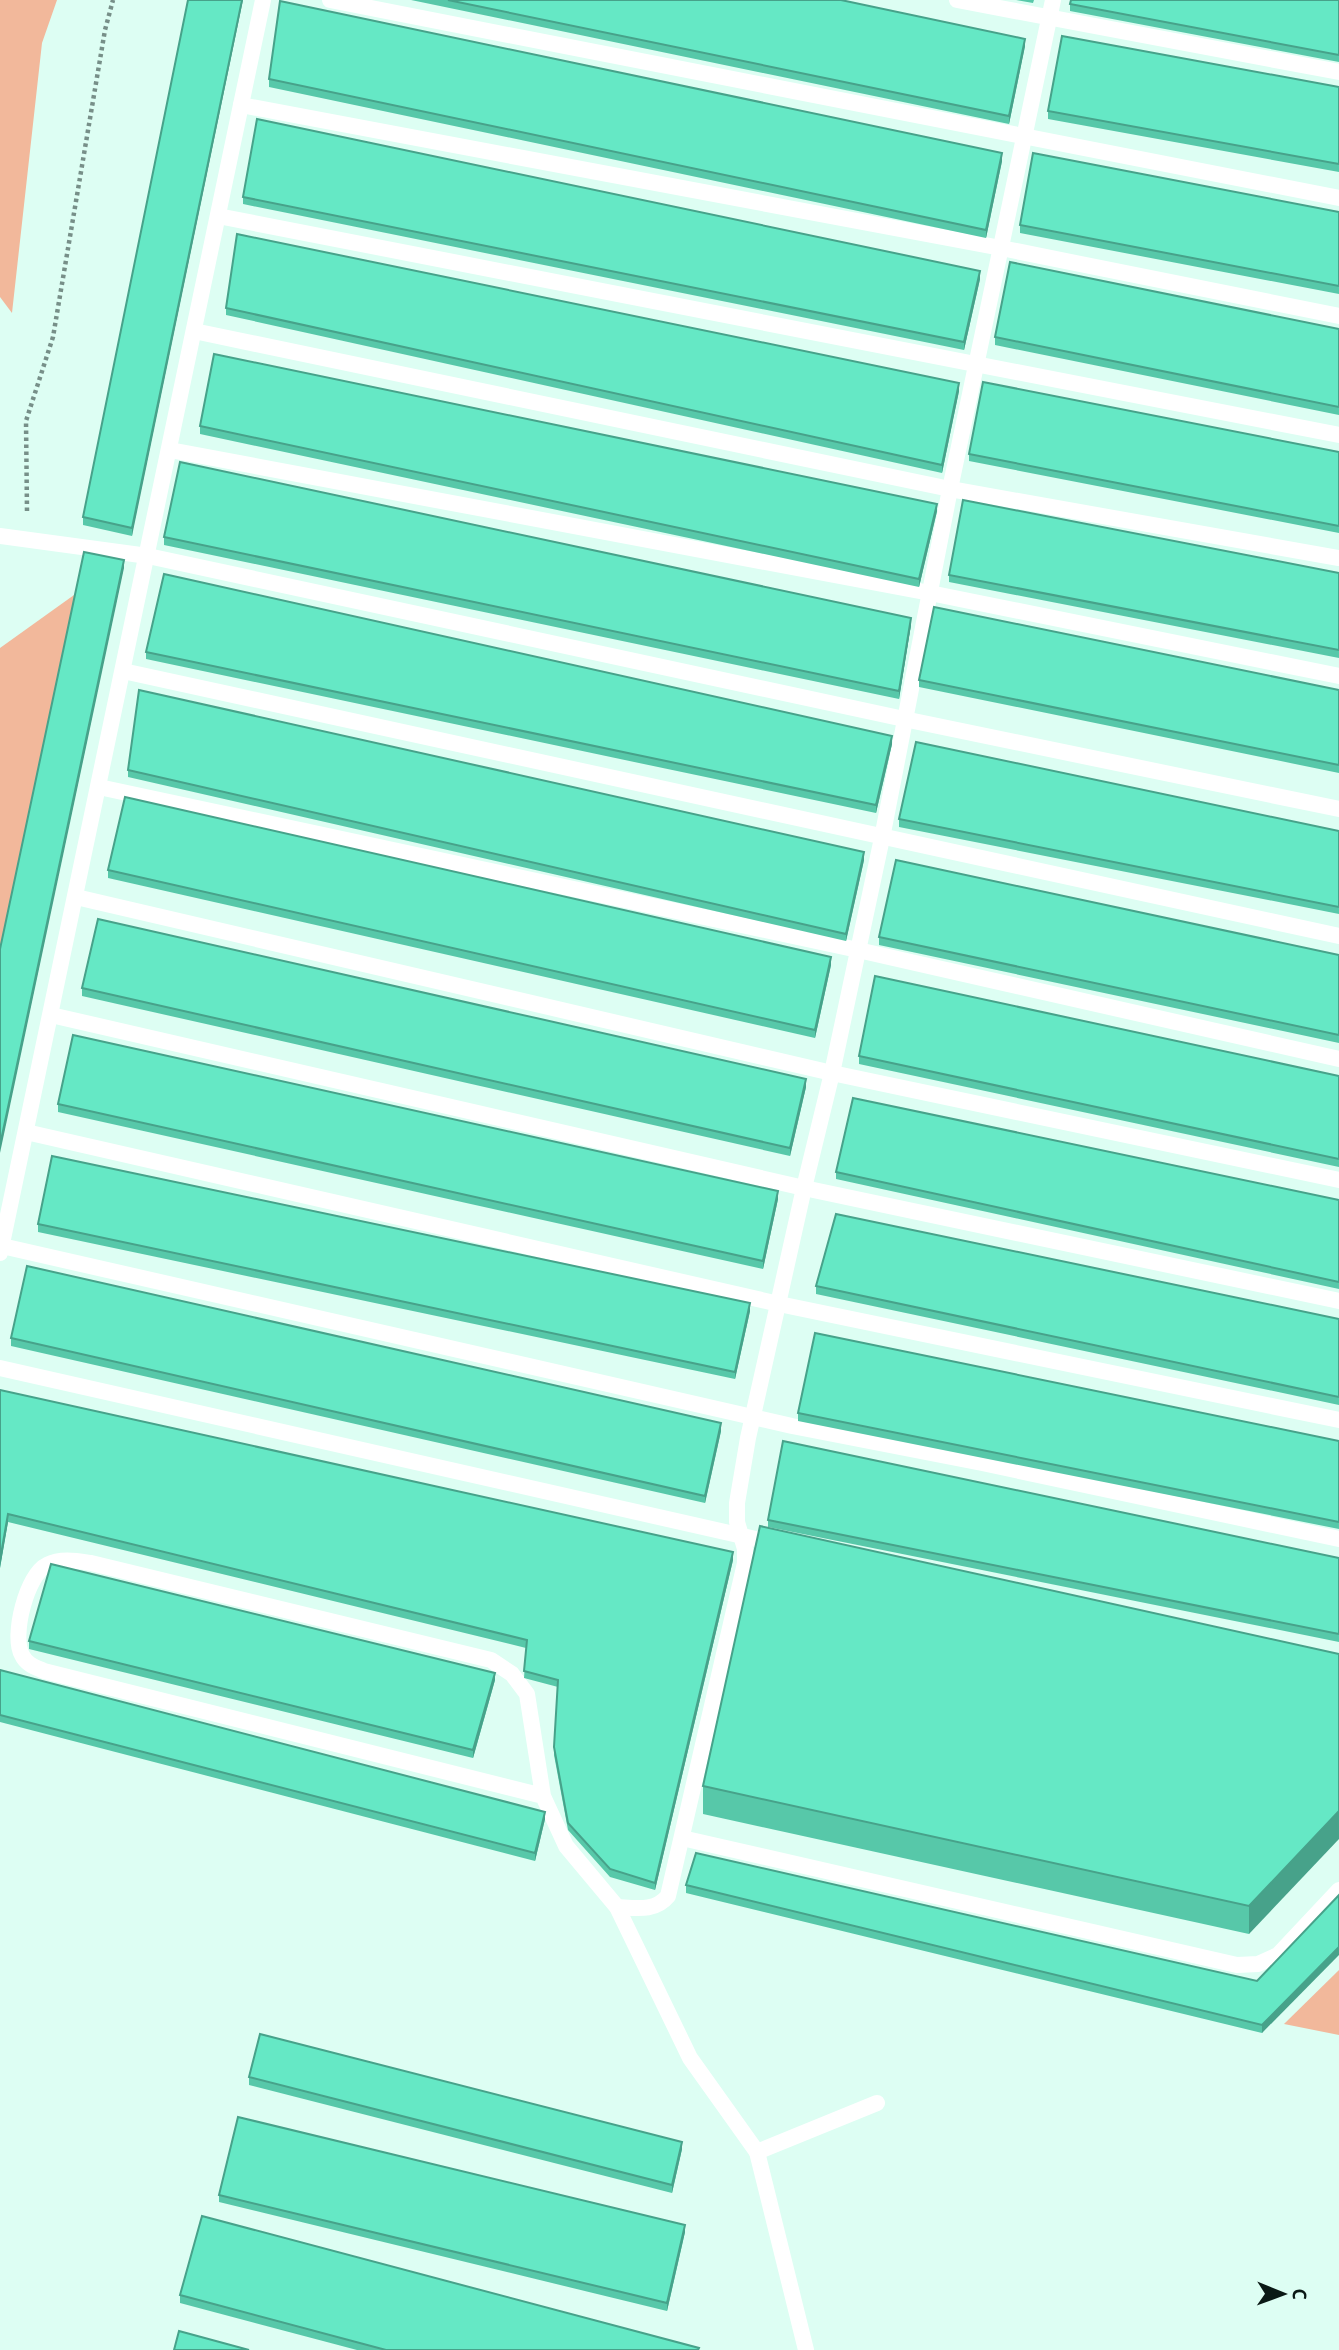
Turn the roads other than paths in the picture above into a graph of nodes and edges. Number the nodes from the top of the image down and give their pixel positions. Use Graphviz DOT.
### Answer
graph roads {
  1 [pos="263,0"];
  2 [pos="330,0"];
  3 [pos="957,0"];
  4 [pos="1053,0"];
  5 [pos="1049,17"];
  6 [pos="1339,72"];
  7 [pos="241,105"];
  8 [pos="1024,136"];
  9 [pos="1339,198"];
  10 [pos="218,216"];
  11 [pos="1002,248"];
  12 [pos="1339,316"];
  13 [pos="194,331"];
  14 [pos="977,363"];
  15 [pos="1339,435"];
  16 [pos="170,450"];
  17 [pos="950,489"];
  18 [pos="0,536"];
  19 [pos="148,556"];
  20 [pos="1339,558"];
  21 [pos="930,593"];
  22 [pos="123,671"];
  23 [pos="1339,676"];
  24 [pos="904,719"];
  25 [pos="99,787"];
  26 [pos="1339,810"];
  27 [pos="882,838"];
  28 [pos="76,897"];
  29 [pos="1339,936"];
  30 [pos="858,950"];
  31 [pos="51,1015"];
  32 [pos="1339,1059"];
  33 [pos="832,1073"];
  34 [pos="26,1132"];
  35 [pos="1339,1180"];
  36 [pos="804,1188"];
  37 [pos="1,1250"];
  38 [pos="1339,1301"];
  39 [pos="779,1304"];
  40 [pos="0,1368"];
  41 [pos="753,1417"];
  42 [pos="1339,1420"];
  43 [pos="742,1537"];
  44 [pos="1339,1539"];
  45 [pos="794,1546"];
  46 [pos="543,1796"];
  47 [pos="682,1838"];
  48 [pos="1339,1890"];
  49 [pos="617,1907"];
  50 [pos="877,2103"];
  51 [pos="757,2152"];
  52 [pos="806,2350"];
  1 -- 7 [label="lane"];
  2 -- 8 [label="lane"];
  3 -- 5 [label="lane"];
  4 -- 5 [label="lane"];
  5 -- 6 [label="lane"];
  5 -- 8 [label="lane"];
  7 -- 10 [label="lane"];
  7 -- 11 [label="lane"];
  8 -- 9 [label="lane"];
  8 -- 11 [label="lane"];
  10 -- 13 [label="lane"];
  10 -- 14 [label="lane"];
  11 -- 12 [label="lane"];
  11 -- 14 [label="lane"];
  13 -- 16 [label="lane"];
  13 -- 17 [label="lane"];
  14 -- 15 [label="lane"];
  14 -- 17 [label="lane"];
  16 -- 19 [label="lane"];
  16 -- 21 [label="lane"];
  17 -- 20 [label="lane"];
  17 -- 21 [label="lane"];
  18 -- 19 [label="lane"];
  19 -- 22 [label="lane"];
  19 -- 24 [label="lane"];
  21 -- 23 [label="lane"];
  21 -- 24 [label="lane"];
  22 -- 25 [label="lane"];
  22 -- 27 [label="lane"];
  24 -- 26 [label="lane"];
  24 -- 27 [label="lane"];
  25 -- 28 [label="lane"];
  25 -- 30 [label="lane"];
  27 -- 29 [label="lane"];
  27 -- 30 [label="lane"];
  28 -- 31 [label="lane"];
  28 -- 33 [label="lane"];
  30 -- 32 [label="lane"];
  30 -- 33 [label="lane"];
  31 -- 34 [label="lane"];
  31 -- 36 [label="lane"];
  33 -- 35 [label="lane"];
  33 -- 36 [label="lane"];
  34 -- 37 [label="lane"];
  34 -- 39 [label="lane"];
  36 -- 38 [label="lane"];
  36 -- 39 [label="lane"];
  37 -- 41 [label="lane"];
  39 -- 41 [label="lane"];
  39 -- 42 [label="lane"];
  40 -- 43 [label="lane"];
  41 -- 43 [label="lane"];
  41 -- 44 [label="lane"];
  43 -- 45 [label="lane"];
  43 -- 47 [label="lane"];
  46 -- 46 [label="lane"];
  46 -- 49 [label="lane"];
  47 -- 48 [label="lane"];
  47 -- 49 [label="lane"];
  49 -- 51 [label="lane"];
  50 -- 51 [label="lane"];
  51 -- 52 [label="lane"];
}
